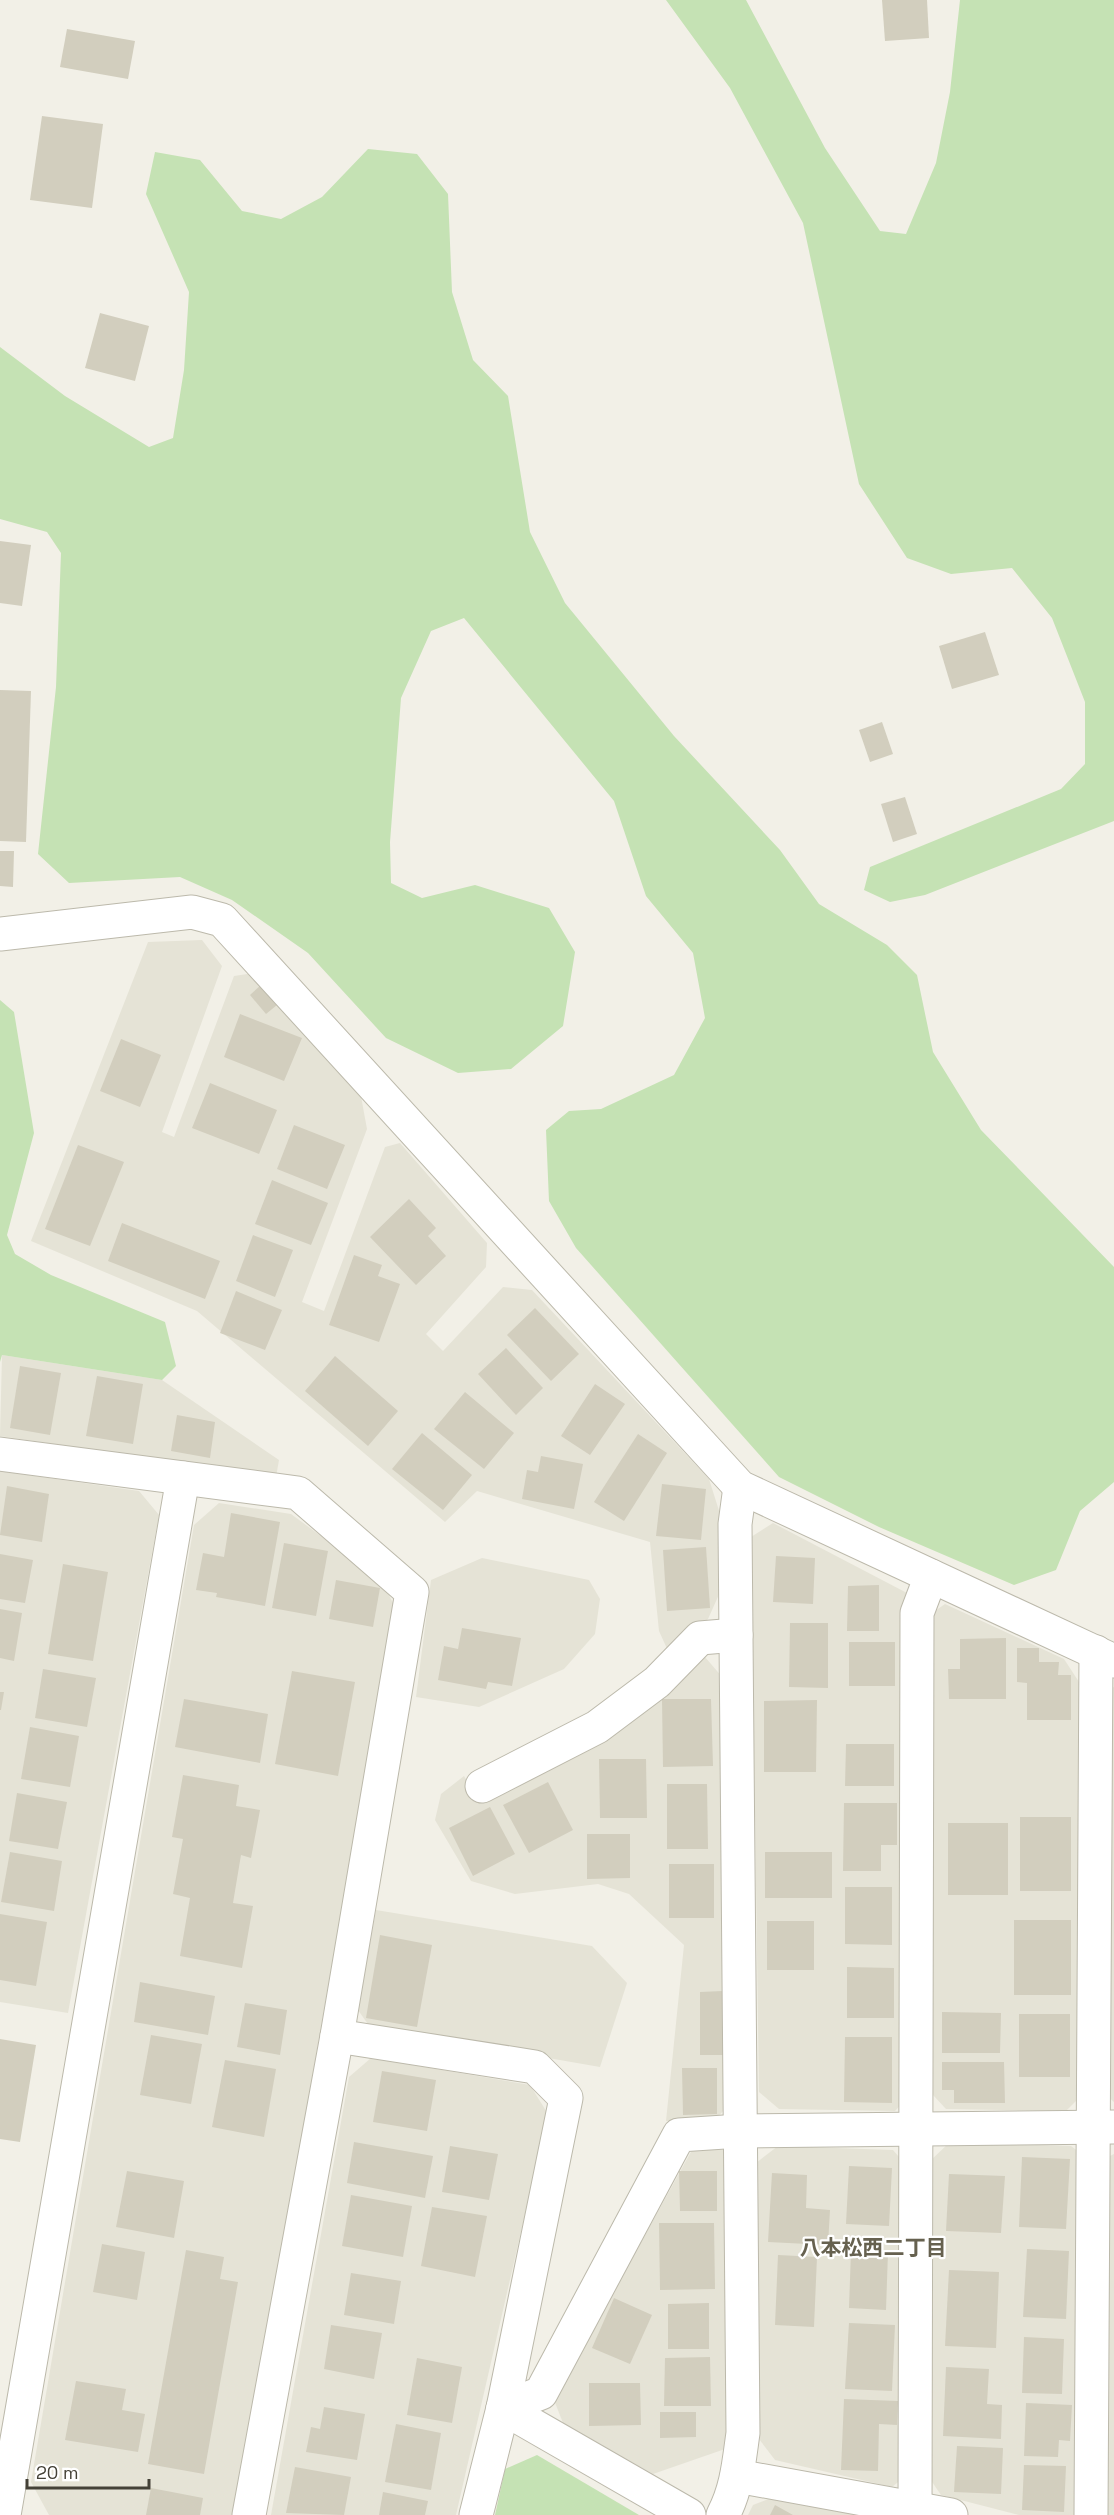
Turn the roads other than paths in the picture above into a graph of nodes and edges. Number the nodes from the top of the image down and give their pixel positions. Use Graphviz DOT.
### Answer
graph roads {
  1 [pos="0,934"];
  2 [pos="0,1454"];
  3 [pos="183,1478"];
  4 [pos="740,1487"];
  5 [pos="931,1576"];
  6 [pos="736,1635"];
  7 [pos="1105,1657"];
  8 [pos="482,1786"];
  9 [pos="337,2037"];
  10 [pos="1103,2128"];
  11 [pos="916,2129"];
  12 [pos="740,2131"];
  13 [pos="503,2408"];
  14 [pos="737,2476"];
  15 [pos="915,2509"];
  16 [pos="4,2515"];
  17 [pos="249,2515"];
  18 [pos="476,2515"];
  19 [pos="689,2515"];
  20 [pos="723,2515"];
  21 [pos="951,2515"];
  22 [pos="1090,2515"];
  1 -- 4 [label="street"];
  2 -- 3 [label="street"];
  3 -- 9 [label="street"];
  3 -- 16 [label="street"];
  4 -- 5 [label="street"];
  4 -- 6 [label="street"];
  5 -- 7 [label="street"];
  5 -- 11 [label="street"];
  6 -- 8 [label="street"];
  6 -- 12 [label="street"];
  7 -- 10 [label="street"];
  9 -- 13 [label="street"];
  9 -- 17 [label="street"];
  10 -- 11 [label="street"];
  10 -- 22 [label="street"];
  11 -- 12 [label="street"];
  11 -- 15 [label="street"];
  12 -- 13 [label="street"];
  12 -- 14 [label="street"];
  13 -- 18 [label="street"];
  13 -- 19 [label="street"];
  14 -- 15 [label="street"];
  14 -- 20 [label="street"];
  15 -- 21 [label="street"];
}
